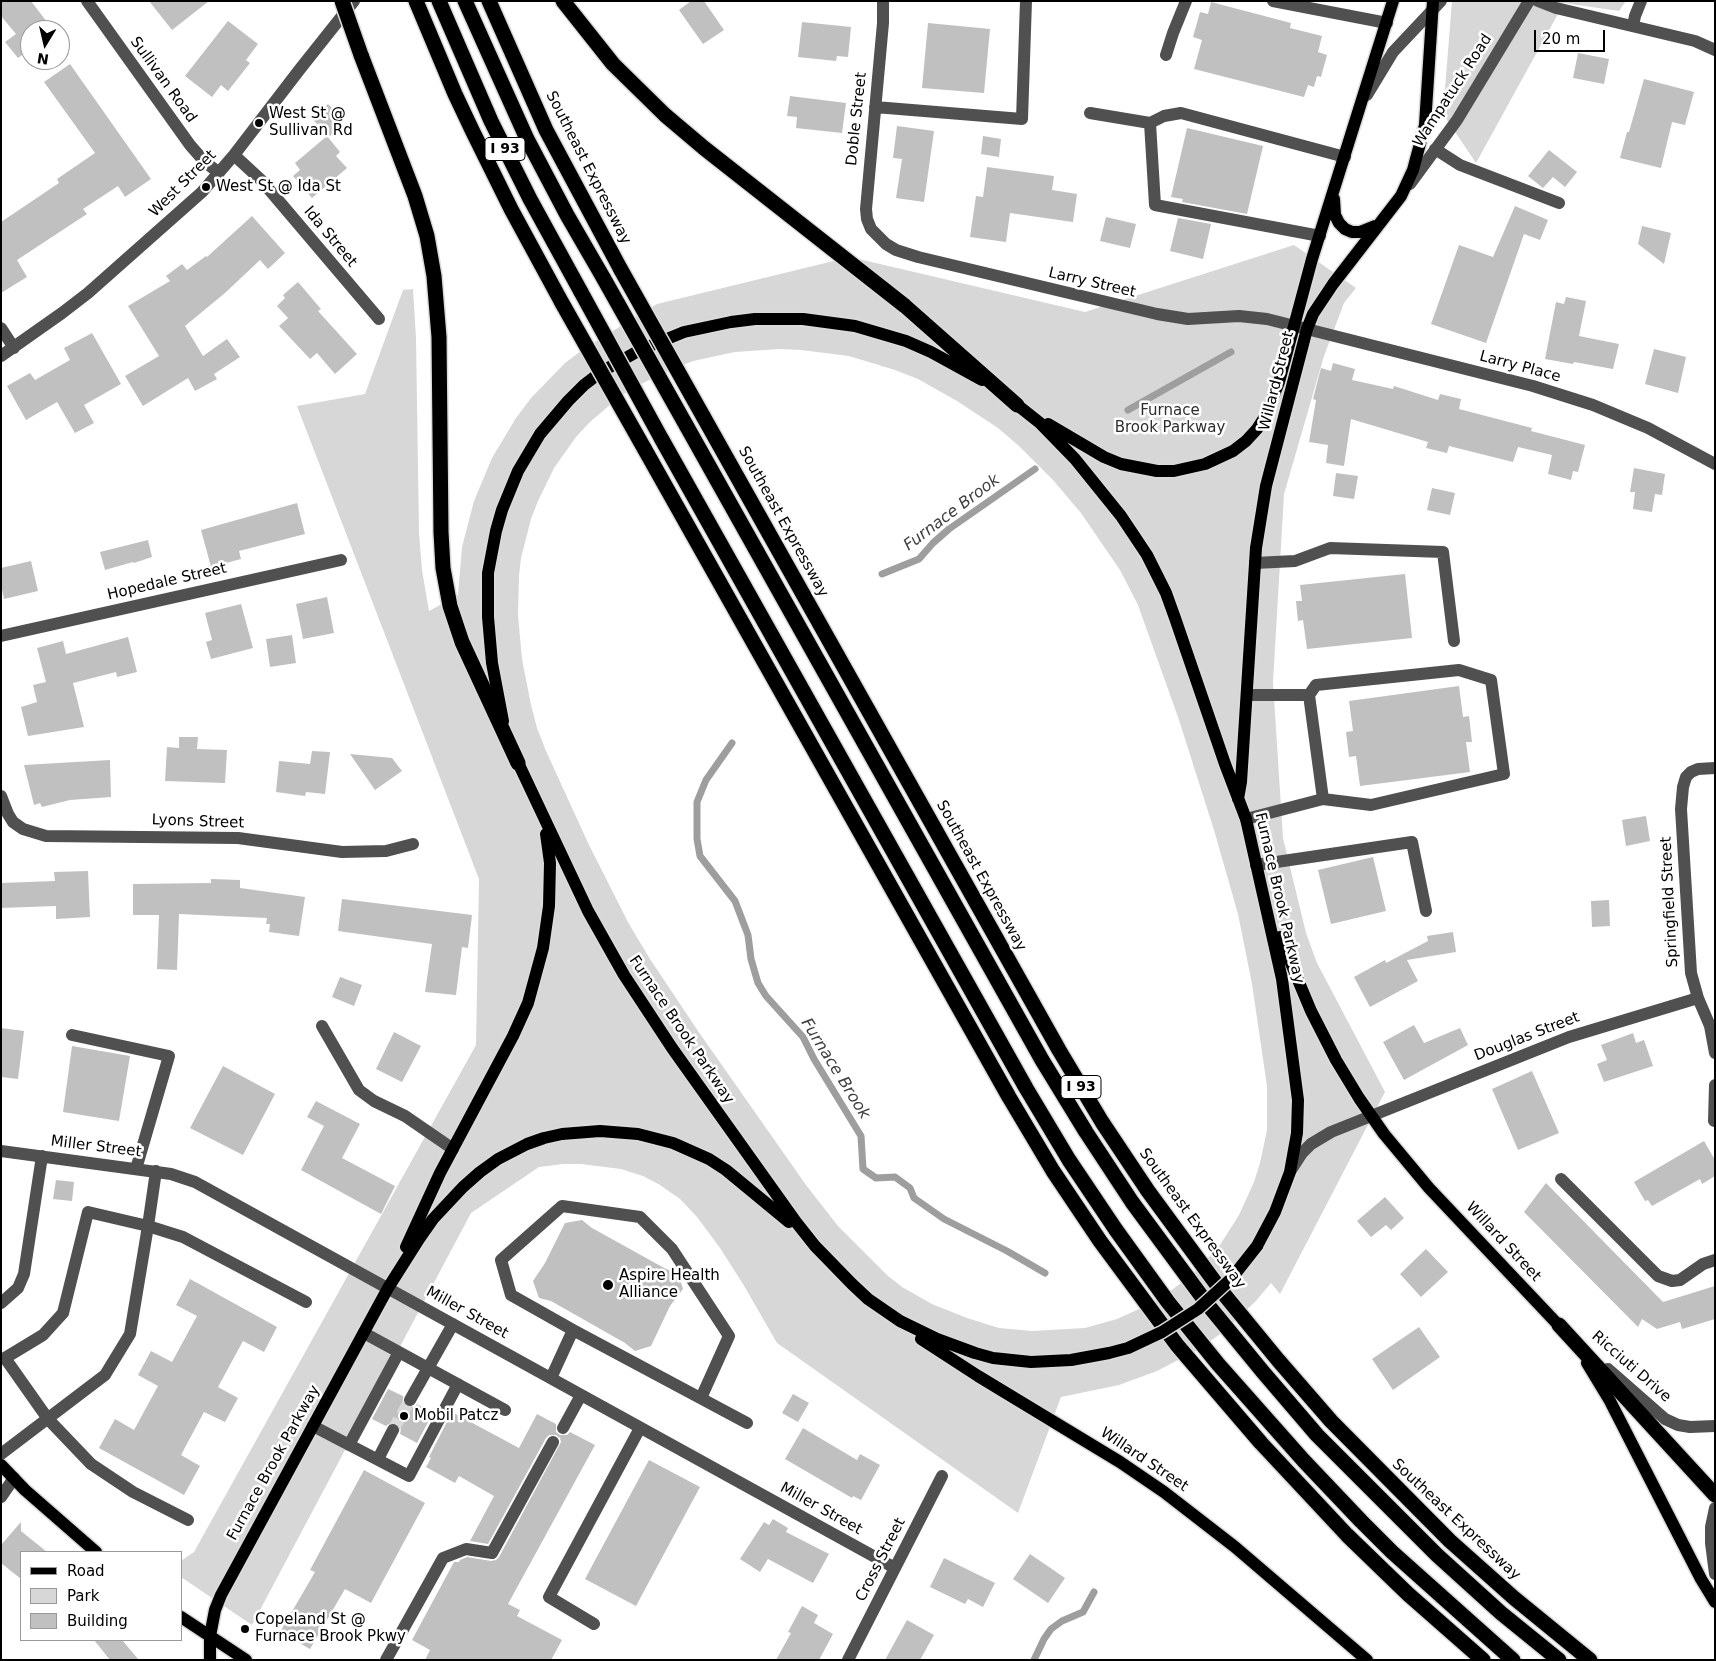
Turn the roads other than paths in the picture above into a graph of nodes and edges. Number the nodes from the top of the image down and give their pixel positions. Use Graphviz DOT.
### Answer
graph roads {
  1 [pos="87,1"];
  2 [pos="342,1"];
  3 [pos="354,1"];
  4 [pos="439,1"];
  5 [pos="465,1"];
  6 [pos="489,1"];
  7 [pos="563,1"];
  8 [pos="883,1"];
  9 [pos="1026,1"];
  10 [pos="1186,1"];
  11 [pos="1273,1"];
  12 [pos="1393,1"];
  13 [pos="1529,1"];
  14 [pos="1538,1"];
  15 [pos="1641,1"];
  16 [pos="1435,4"];
  17 [pos="419,8"];
  18 [pos="1387,23"];
  19 [pos="1633,26"];
  20 [pos="1715,50"];
  21 [pos="1166,55"];
  22 [pos="875,107"];
  23 [pos="1090,113"];
  24 [pos="1359,114"];
  25 [pos="1150,123"];
  26 [pos="1435,149"];
  27 [pos="234,155"];
  28 [pos="1345,157"];
  29 [pos="219,173"];
  30 [pos="1334,194"];
  31 [pos="1401,196"];
  32 [pos="1559,203"];
  33 [pos="1377,225"];
  34 [pos="877,236"];
  35 [pos="1320,236"];
  36 [pos="379,319"];
  37 [pos="1293,326"];
  38 [pos="1,328"];
  39 [pos="1307,329"];
  40 [pos="14,348"];
  41 [pos="1,356"];
  42 [pos="1019,407"];
  43 [pos="1715,464"];
  44 [pos="341,560"];
  45 [pos="1255,563"];
  46 [pos="1,636"];
  47 [pos="1454,641"];
  48 [pos="1247,695"];
  49 [pos="1309,695"];
  50 [pos="518,763"];
  51 [pos="1715,768"];
  52 [pos="1,796"];
  53 [pos="1323,799"];
  54 [pos="1238,801"];
  55 [pos="543,818"];
  56 [pos="1246,819"];
  57 [pos="413,844"];
  58 [pos="1256,865"];
  59 [pos="1267,907"];
  60 [pos="1426,911"];
  61 [pos="1698,998"];
  62 [pos="1712,1025"];
  63 [pos="322,1026"];
  64 [pos="72,1035"];
  65 [pos="1715,1053"];
  66 [pos="1715,1085"];
  67 [pos="1371,1115"];
  68 [pos="1714,1121"];
  69 [pos="453,1149"];
  70 [pos="1,1151"];
  71 [pos="42,1156"];
  72 [pos="136,1169"];
  73 [pos="156,1171"];
  74 [pos="1290,1172"];
  75 [pos="1561,1179"];
  76 [pos="148,1226"];
  77 [pos="815,1246"];
  78 [pos="1715,1260"];
  79 [pos="388,1288"];
  80 [pos="306,1302"];
  81 [pos="1,1303"];
  82 [pos="885,1312"];
  83 [pos="453,1324"];
  84 [pos="1559,1325"];
  85 [pos="573,1330"];
  86 [pos="364,1333"];
  87 [pos="399,1352"];
  88 [pos="428,1368"];
  89 [pos="551,1378"];
  90 [pos="458,1384"];
  91 [pos="581,1395"];
  92 [pos="701,1398"];
  93 [pos="410,1400"];
  94 [pos="505,1410"];
  95 [pos="48,1419"];
  96 [pos="747,1423"];
  97 [pos="313,1426"];
  98 [pos="1715,1426"];
  99 [pos="563,1428"];
  100 [pos="640,1428"];
  101 [pos="393,1430"];
  102 [pos="554,1442"];
  103 [pos="349,1444"];
  104 [pos="1,1454"];
  105 [pos="378,1459"];
  106 [pos="1,1465"];
  107 [pos="942,1476"];
  108 [pos="14,1478"];
  109 [pos="1715,1495"];
  110 [pos="1,1497"];
  111 [pos="1715,1508"];
  112 [pos="188,1520"];
  113 [pos="95,1551"];
  114 [pos="895,1568"];
  115 [pos="1715,1574"];
  116 [pos="1715,1602"];
  117 [pos="182,1618"];
  118 [pos="594,1624"];
  119 [pos="210,1636"];
  120 [pos="210,1660"];
  121 [pos="246,1660"];
  122 [pos="386,1660"];
  123 [pos="848,1660"];
  124 [pos="1367,1660"];
  125 [pos="1483,1660"];
  126 [pos="1513,1660"];
  127 [pos="1559,1660"];
  128 [pos="1590,1660"];
  1 -- 29 [label="street, Sullivan Road"];
  2 -- 50 [label="highway, bridge"];
  3 -- 27 [label="street, West Street"];
  4 -- 126 [label="highway, I 93, bridge"];
  5 -- 127 [label="highway, I 93, bridge"];
  6 -- 128 [label="highway, Southeast Expressway / I 93, bridge"];
  7 -- 42 [label="highway"];
  8 -- 22 [label="street, Doble Street"];
  9 -- 22 [label="street"];
  10 -- 21 [label="street"];
  11 -- 18 [label="street"];
  12 -- 18 [label="main road, Willard Street"];
  13 -- 26 [label="street, Wampatuck Road"];
  14 -- 19 [label="street"];
  15 -- 19 [label="street"];
  16 -- 24 [label="street"];
  16 -- 31 [label="main road, Willard Street"];
  17 -- 125 [label="highway, I 93, bridge"];
  18 -- 24 [label="main road, Willard Street"];
  19 -- 20 [label="street"];
  22 -- 34 [label="street, Doble Street"];
  23 -- 25 [label="street"];
  24 -- 28 [label="main road, Willard Street"];
  25 -- 28 [label="street"];
  25 -- 35 [label="street"];
  26 -- 31 [label="street, Wampatuck Road"];
  26 -- 32 [label="street"];
  27 -- 29 [label="street, West Street"];
  27 -- 36 [label="street, Ida Street"];
  28 -- 30 [label="main road, Willard Street"];
  29 -- 40 [label="street, West Street"];
  30 -- 33 [label="main road"];
  30 -- 35 [label="main road, Willard Street"];
  31 -- 33 [label="main road, Willard Street"];
  33 -- 39 [label="main road, Willard Street"];
  34 -- 37 [label="street, Larry Street"];
  35 -- 37 [label="main road, Willard Street"];
  37 -- 39 [label="street, Larry Street"];
  37 -- 42 [label="main road, Willard Street"];
  38 -- 40 [label="street"];
  39 -- 43 [label="street, Larry Place"];
  39 -- 45 [label="main road, Willard Street"];
  40 -- 41 [label="street, West Street"];
  42 -- 50 [label="main road, Furnace Brook Parkway"];
  42 -- 54 [label="main road, Furnace Brook Parkway"];
  44 -- 46 [label="street, Hopedale Street"];
  45 -- 47 [label="street"];
  45 -- 48 [label="main road, Willard Street"];
  48 -- 49 [label="street"];
  48 -- 54 [label="main road, Willard Street"];
  49 -- 53 [label="street"];
  49 -- 53 [label="street"];
  50 -- 55 [label="main road, Furnace Brook Parkway"];
  51 -- 61 [label="street, Springfield Street"];
  52 -- 57 [label="street, Lyons Street"];
  53 -- 56 [label="street"];
  54 -- 56 [label="main road, Furnace Brook Parkway"];
  55 -- 69 [label="main road, Furnace Brook Parkway"];
  55 -- 77 [label="main road, Furnace Brook Parkway"];
  56 -- 58 [label="main road, Furnace Brook Parkway"];
  58 -- 59 [label="main road, Furnace Brook Parkway"];
  58 -- 60 [label="street"];
  59 -- 67 [label="main road, Willard Street"];
  59 -- 74 [label="main road, Furnace Brook Parkway"];
  61 -- 62 [label="street, Springfield Street"];
  61 -- 67 [label="street, Douglas Street"];
  62 -- 65 [label="street, Springfield Street"];
  63 -- 69 [label="street"];
  64 -- 72 [label="street"];
  66 -- 68 [label="street"];
  67 -- 74 [label="street, Douglas Street"];
  67 -- 84 [label="main road, Willard Street"];
  69 -- 79 [label="main road, Furnace Brook Parkway"];
  70 -- 71 [label="street, Miller Street"];
  71 -- 72 [label="street, Miller Street"];
  71 -- 81 [label="street"];
  72 -- 73 [label="street, Miller Street"];
  73 -- 76 [label="street"];
  73 -- 79 [label="street, Miller Street"];
  74 -- 82 [label="main road, Furnace Brook Parkway, bridge"];
  75 -- 78 [label="street"];
  76 -- 80 [label="street"];
  76 -- 95 [label="street"];
  76 -- 95 [label="street"];
  77 -- 79 [label="main road, Furnace Brook Parkway"];
  77 -- 82 [label="main road, Furnace Brook Parkway"];
  79 -- 83 [label="street, Miller Street"];
  79 -- 86 [label="main road, Furnace Brook Parkway"];
  82 -- 124 [label="main road, Willard Street"];
  83 -- 88 [label="street"];
  83 -- 89 [label="street, Miller Street"];
  84 -- 98 [label="street, Ricciuti Drive"];
  84 -- 109 [label="highway"];
  84 -- 116 [label="main road, Willard Street"];
  85 -- 89 [label="street"];
  85 -- 92 [label="street"];
  85 -- 92 [label="street"];
  86 -- 87 [label="street"];
  86 -- 97 [label="main road, Furnace Brook Parkway"];
  87 -- 88 [label="street"];
  87 -- 103 [label="street"];
  88 -- 90 [label="street"];
  88 -- 93 [label="street"];
  89 -- 91 [label="street, Miller Street"];
  90 -- 94 [label="street"];
  90 -- 105 [label="street"];
  91 -- 99 [label="street"];
  91 -- 100 [label="street, Miller Street"];
  92 -- 96 [label="street"];
  95 -- 104 [label="street"];
  95 -- 112 [label="street"];
  97 -- 103 [label="street"];
  97 -- 119 [label="main road, Furnace Brook Parkway"];
  100 -- 114 [label="street, Miller Street"];
  100 -- 118 [label="street"];
  101 -- 105 [label="street"];
  102 -- 122 [label="street"];
  103 -- 105 [label="street"];
  106 -- 108 [label="main road"];
  107 -- 114 [label="street, Cross Street"];
  108 -- 110 [label="street"];
  108 -- 113 [label="main road"];
  111 -- 115 [label="street"];
  114 -- 123 [label="street, Cross Street"];
  117 -- 119 [label="main road"];
  119 -- 120 [label="main road, Furnace Brook Parkway"];
  119 -- 121 [label="main road"];
}
